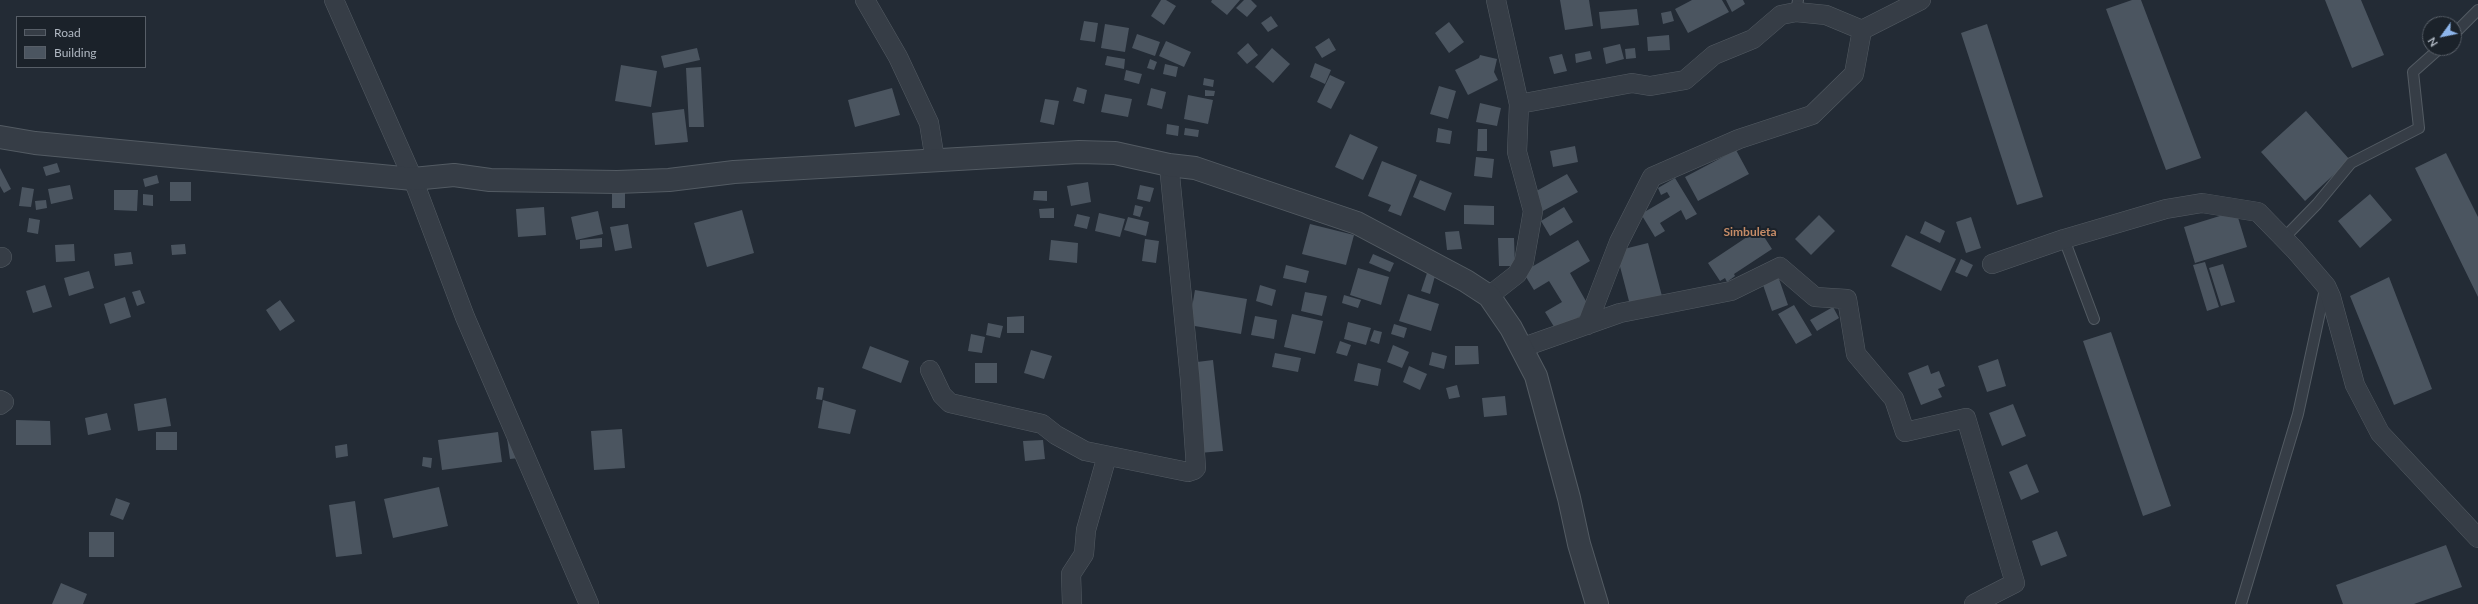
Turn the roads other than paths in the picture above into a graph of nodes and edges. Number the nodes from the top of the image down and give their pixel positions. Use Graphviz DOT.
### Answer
graph roads {
  1 [pos="334,0"];
  2 [pos="865,0"];
  3 [pos="1496,0"];
  4 [pos="1921,0"];
  5 [pos="1905,5"];
  6 [pos="1797,6"];
  7 [pos="2478,10"];
  8 [pos="2462,26"];
  9 [pos="1862,30"];
  10 [pos="2431,56"];
  11 [pos="1519,104"];
  12 [pos="0,137"];
  13 [pos="934,160"];
  14 [pos="1169,165"];
  15 [pos="413,179"];
  16 [pos="2284,238"];
  17 [pos="2064,239"];
  18 [pos="1992,264"];
  19 [pos="2326,286"];
  20 [pos="1490,296"];
  21 [pos="2094,319"];
  22 [pos="1587,325"];
  23 [pos="1521,348"];
  24 [pos="930,370"];
  25 [pos="0,400"];
  26 [pos="0,405"];
  27 [pos="1108,456"];
  28 [pos="2478,538"];
  29 [pos="589,604"];
  30 [pos="1072,604"];
  31 [pos="1597,604"];
  32 [pos="1974,604"];
  33 [pos="2241,604"];
  1 -- 15 [label="street"];
  2 -- 13 [label="street"];
  3 -- 11 [label="street"];
  4 -- 5 [label="street"];
  5 -- 9 [label="street"];
  6 -- 9 [label="street"];
  6 -- 11 [label="street"];
  7 -- 8 [label="lane"];
  9 -- 22 [label="street"];
  10 -- 16 [label="lane"];
  11 -- 20 [label="street"];
  12 -- 15 [label="street"];
  13 -- 14 [label="street"];
  13 -- 15 [label="street"];
  14 -- 20 [label="street"];
  14 -- 27 [label="street"];
  15 -- 29 [label="street"];
  16 -- 17 [label="street"];
  16 -- 19 [label="street"];
  17 -- 18 [label="street"];
  17 -- 21 [label="lane"];
  19 -- 28 [label="street"];
  19 -- 33 [label="lane"];
  20 -- 23 [label="street"];
  22 -- 23 [label="street"];
  22 -- 32 [label="street"];
  23 -- 31 [label="street"];
  24 -- 27 [label="street"];
  25 -- 26 [label="street"];
  27 -- 30 [label="street"];
}
